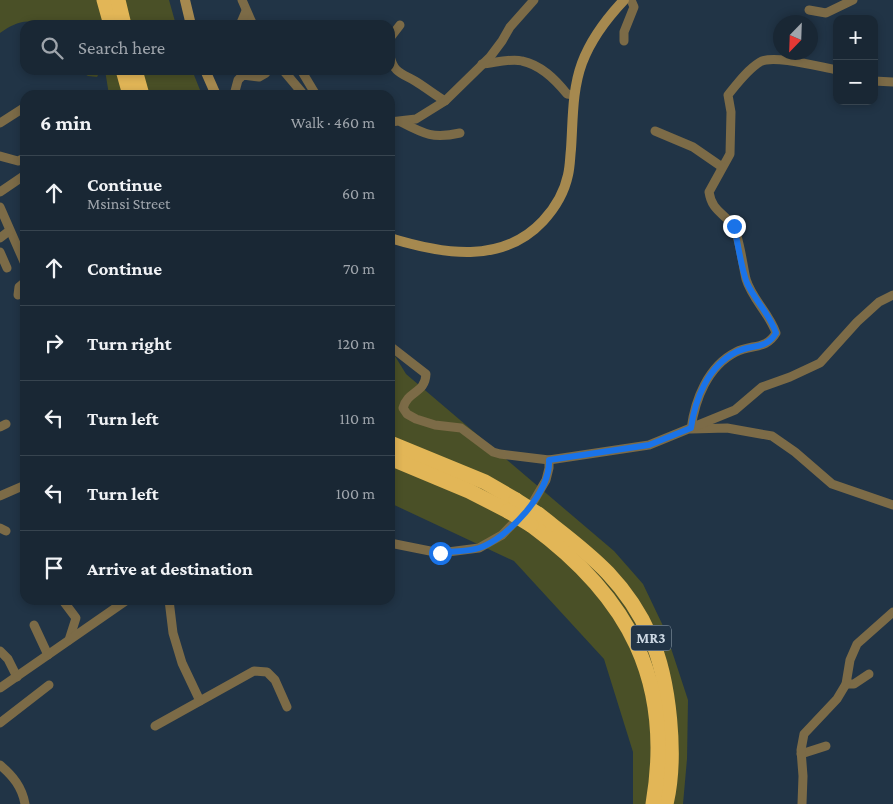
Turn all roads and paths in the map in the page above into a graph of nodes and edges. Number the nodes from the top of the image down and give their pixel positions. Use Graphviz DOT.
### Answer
graph roads {
  1 [pos="104,0"];
  2 [pos="118,0"];
  3 [pos="185,0"];
  4 [pos="242,0"];
  5 [pos="534,0"];
  6 [pos="624,0"];
  7 [pos="630,0"];
  8 [pos="853,0"];
  9 [pos="809,10"];
  10 [pos="246,11"];
  11 [pos="110,20"];
  12 [pos="123,20"];
  13 [pos="190,20"];
  14 [pos="242,20"];
  15 [pos="251,20"];
  16 [pos="400,25"];
  17 [pos="395,32"];
  18 [pos="624,41"];
  19 [pos="482,64"];
  20 [pos="395,69"];
  21 [pos="833,69"];
  22 [pos="124,75"];
  23 [pos="136,75"];
  24 [pos="207,75"];
  25 [pos="242,75"];
  26 [pos="249,75"];
  27 [pos="263,75"];
  28 [pos="287,75"];
  29 [pos="303,75"];
  30 [pos="878,81"];
  31 [pos="893,82"];
  32 [pos="129,90"];
  33 [pos="141,90"];
  34 [pos="214,90"];
  35 [pos="235,90"];
  36 [pos="300,90"];
  37 [pos="312,90"];
  38 [pos="574,95"];
  39 [pos="445,101"];
  40 [pos="20,110"];
  41 [pos="395,122"];
  42 [pos="401,122"];
  43 [pos="0,123"];
  44 [pos="655,131"];
  45 [pos="460,132"];
  46 [pos="0,156"];
  47 [pos="20,160"];
  48 [pos="722,167"];
  49 [pos="20,178"];
  50 [pos="0,192"];
  51 [pos="0,207"];
  52 [pos="9,231"];
  53 [pos="0,238"];
  54 [pos="395,239"];
  55 [pos="0,252"];
  56 [pos="20,254"];
  57 [pos="7,268"];
  58 [pos="20,286"];
  59 [pos="18,295"];
  60 [pos="893,295"];
  61 [pos="395,350"];
  62 [pos="691,428"];
  63 [pos="395,445"];
  64 [pos="395,460"];
  65 [pos="549,460"];
  66 [pos="20,487"];
  67 [pos="0,496"];
  68 [pos="512,505"];
  69 [pos="893,505"];
  70 [pos="534,520"];
  71 [pos="395,544"];
  72 [pos="66,605"];
  73 [pos="120,605"];
  74 [pos="169,605"];
  75 [pos="893,612"];
  76 [pos="34,625"];
  77 [pos="69,640"];
  78 [pos="0,651"];
  79 [pos="48,655"];
  80 [pos="869,674"];
  81 [pos="17,677"];
  82 [pos="846,684"];
  83 [pos="49,685"];
  84 [pos="0,688"];
  85 [pos="200,701"];
  86 [pos="287,707"];
  87 [pos="0,723"];
  88 [pos="155,726"];
  89 [pos="826,746"];
  90 [pos="801,754"];
  91 [pos="0,764"];
  92 [pos="24,804"];
  93 [pos="653,804"];
  94 [pos="666,804"];
  95 [pos="802,804"];
  1 -- 11 [label="highway"];
  2 -- 12 [label="highway"];
  3 -- 13 [label="main road"];
  4 -- 10 [label="street"];
  5 -- 19 [label="street"];
  6 -- 38 [label="main road"];
  7 -- 18 [label="street"];
  8 -- 9 [label="street"];
  10 -- 14 [label="street"];
  10 -- 15 [label="street"];
  16 -- 17 [label="street"];
  19 -- 38 [label="street"];
  19 -- 39 [label="street"];
  20 -- 39 [label="street"];
  21 -- 48 [label="street"];
  22 -- 32 [label="highway"];
  23 -- 33 [label="highway"];
  24 -- 34 [label="main road"];
  25 -- 35 [label="street"];
  26 -- 27 [label="street"];
  28 -- 36 [label="street"];
  29 -- 37 [label="street"];
  30 -- 31 [label="street"];
  38 -- 54 [label="main road"];
  39 -- 42 [label="street"];
  40 -- 43 [label="street"];
  41 -- 42 [label="street"];
  42 -- 45 [label="street"];
  44 -- 48 [label="street"];
  46 -- 47 [label="street"];
  48 -- 62 [label="street"];
  49 -- 50 [label="street"];
  51 -- 52 [label="street"];
  52 -- 53 [label="street"];
  52 -- 56 [label="street"];
  55 -- 57 [label="street"];
  58 -- 59 [label="street"];
  60 -- 62 [label="street"];
  61 -- 65 [label="street"];
  62 -- 65 [label="street"];
  62 -- 69 [label="street"];
  63 -- 68 [label="highway, MR3"];
  64 -- 68 [label="highway, MR3"];
  65 -- 71 [label="street"];
  66 -- 67 [label="street"];
  68 -- 70 [label="highway, MR3, bridge"];
  70 -- 93 [label="highway, MR3"];
  70 -- 94 [label="highway, MR3"];
  72 -- 77 [label="street"];
  73 -- 77 [label="street"];
  74 -- 85 [label="street"];
  75 -- 82 [label="street"];
  76 -- 79 [label="street"];
  77 -- 79 [label="street"];
  78 -- 81 [label="street"];
  79 -- 81 [label="street"];
  80 -- 82 [label="street"];
  81 -- 84 [label="street"];
  82 -- 90 [label="street"];
  83 -- 87 [label="street"];
  85 -- 86 [label="street"];
  85 -- 88 [label="street"];
  89 -- 90 [label="street"];
  90 -- 95 [label="street"];
  91 -- 92 [label="street"];
}
